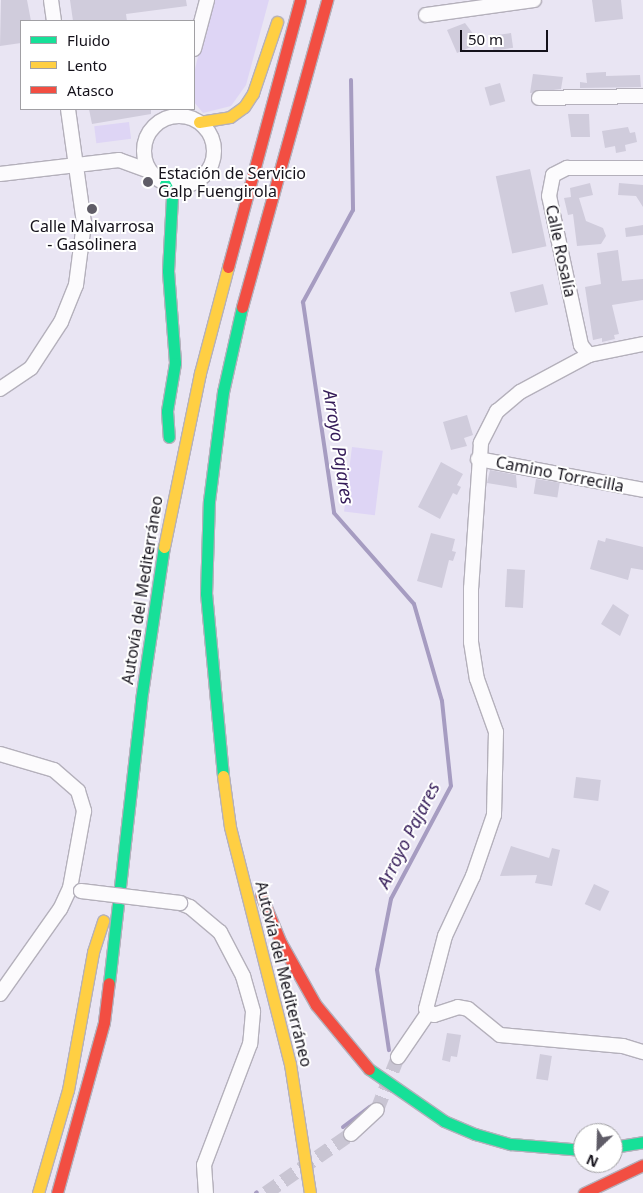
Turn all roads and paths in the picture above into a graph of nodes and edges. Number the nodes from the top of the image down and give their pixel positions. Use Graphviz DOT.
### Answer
graph roads {
  1 [pos="50,0"];
  2 [pos="207,0"];
  3 [pos="300,0"];
  4 [pos="327,0"];
  5 [pos="534,0"];
  6 [pos="280,7"];
  7 [pos="426,15"];
  8 [pos="54,20"];
  9 [pos="277,22"];
  10 [pos="195,45"];
  11 [pos="643,96"];
  12 [pos="539,98"];
  13 [pos="68,110"];
  14 [pos="167,110"];
  15 [pos="255,116"];
  16 [pos="194,117"];
  17 [pos="159,122"];
  18 [pos="146,138"];
  19 [pos="119,160"];
  20 [pos="77,165"];
  21 [pos="643,168"];
  22 [pos="149,171"];
  23 [pos="0,174"];
  24 [pos="165,184"];
  25 [pos="643,344"];
  26 [pos="589,355"];
  27 [pos="187,361"];
  28 [pos="0,389"];
  29 [pos="478,459"];
  30 [pos="643,490"];
  31 [pos="0,754"];
  32 [pos="226,793"];
  33 [pos="107,882"];
  34 [pos="76,890"];
  35 [pos="103,922"];
  36 [pos="0,994"];
  37 [pos="428,1014"];
  38 [pos="96,1052"];
  39 [pos="643,1052"];
  40 [pos="398,1057"];
  41 [pos="377,1110"];
  42 [pos="351,1134"];
  43 [pos="643,1142"];
  44 [pos="623,1145"];
  45 [pos="573,1149"];
  46 [pos="643,1165"];
  47 [pos="38,1193"];
  48 [pos="57,1193"];
  49 [pos="206,1193"];
  50 [pos="310,1193"];
  51 [pos="584,1193"];
  1 -- 8 [label="street"];
  2 -- 10 [label="street"];
  3 -- 38 [label="highway, Autovía del Mediterráneo"];
  4 -- 32 [label="highway, Autovía del Mediterráneo"];
  5 -- 7 [label="street"];
  6 -- 9 [label="highway"];
  9 -- 15 [label="highway"];
  9 -- 16 [label="highway"];
  11 -- 12 [label="street"];
  13 -- 20 [label="street"];
  14 -- 17 [label="street"];
  16 -- 17 [label="street"];
  16 -- 24 [label="street"];
  17 -- 18 [label="street"];
  18 -- 19 [label="street"];
  18 -- 22 [label="street"];
  19 -- 20 [label="street"];
  19 -- 22 [label="street"];
  20 -- 23 [label="street"];
  20 -- 28 [label="street"];
  21 -- 26 [label="street, Calle Rosalía"];
  22 -- 24 [label="street"];
  24 -- 27 [label="highway"];
  25 -- 26 [label="street"];
  26 -- 29 [label="street"];
  29 -- 30 [label="street, Camino Torrecilla"];
  29 -- 37 [label="street"];
  31 -- 34 [label="street"];
  32 -- 45 [label="highway"];
  32 -- 50 [label="highway, Autovía del Mediterráneo"];
  33 -- 35 [label="highway"];
  34 -- 36 [label="street"];
  34 -- 49 [label="street, bridge"];
  35 -- 38 [label="highway"];
  35 -- 47 [label="highway"];
  37 -- 39 [label="street"];
  37 -- 40 [label="street"];
  38 -- 48 [label="highway, Autovía del Mediterráneo"];
  41 -- 42 [label="street"];
  43 -- 44 [label="highway"];
  46 -- 51 [label="highway"];
}
